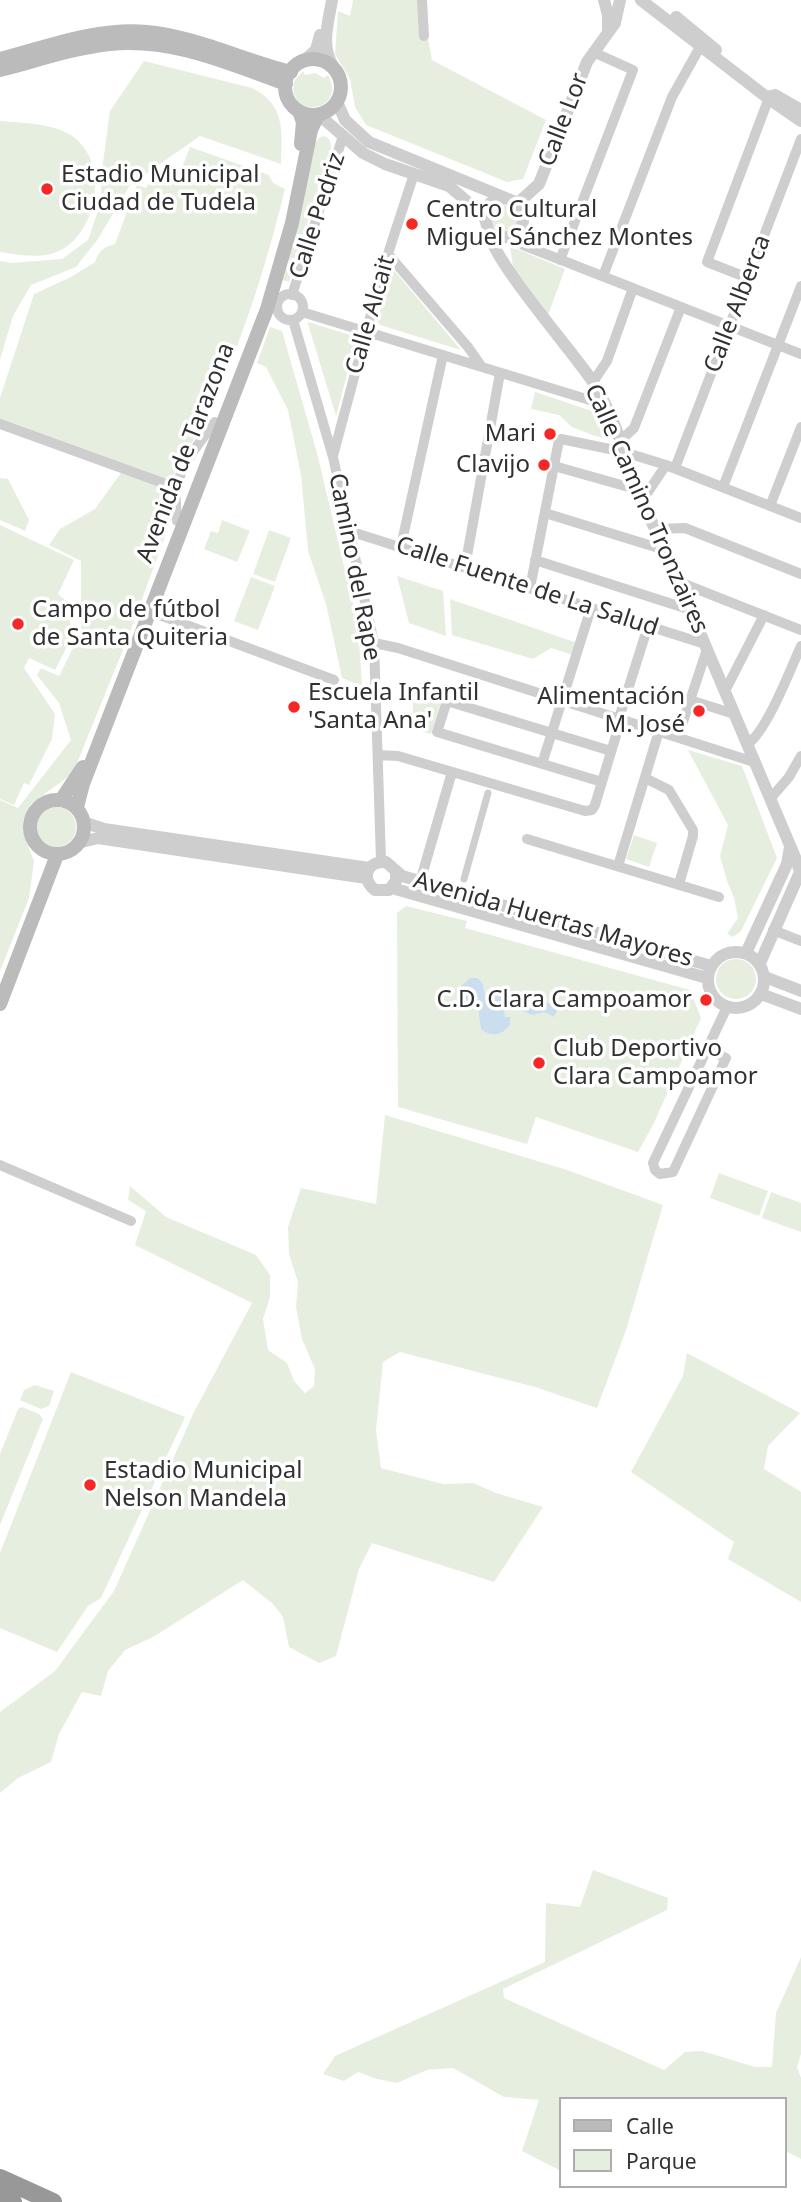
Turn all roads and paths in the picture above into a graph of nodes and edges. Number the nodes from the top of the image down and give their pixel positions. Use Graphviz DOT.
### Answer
graph roads {
  1 [pos="325,0"];
  2 [pos="332,0"];
  3 [pos="422,0"];
  4 [pos="604,0"];
  5 [pos="620,0"];
  6 [pos="640,0"];
  7 [pos="654,0"];
  8 [pos="607,34"];
  9 [pos="424,36"];
  10 [pos="705,46"];
  11 [pos="593,52"];
  12 [pos="0,59"];
  13 [pos="334,68"];
  14 [pos="0,70"];
  15 [pos="293,73"];
  16 [pos="769,95"];
  17 [pos="337,102"];
  18 [pos="801,110"];
  19 [pos="299,111"];
  20 [pos="319,115"];
  21 [pos="801,121"];
  22 [pos="343,136"];
  23 [pos="801,139"];
  24 [pos="414,174"];
  25 [pos="503,198"];
  26 [pos="518,203"];
  27 [pos="484,216"];
  28 [pos="489,232"];
  29 [pos="510,237"];
  30 [pos="388,254"];
  31 [pos="560,260"];
  32 [pos="509,269"];
  33 [pos="603,276"];
  34 [pos="748,278"];
  35 [pos="801,286"];
  36 [pos="274,287"];
  37 [pos="633,288"];
  38 [pos="290,295"];
  39 [pos="681,307"];
  40 [pos="302,312"];
  41 [pos="265,314"];
  42 [pos="281,317"];
  43 [pos="293,320"];
  44 [pos="730,327"];
  45 [pos="367,330"];
  46 [pos="778,345"];
  47 [pos="801,354"];
  48 [pos="443,355"];
  49 [pos="482,367"];
  50 [pos="500,373"];
  51 [pos="593,382"];
  52 [pos="606,405"];
  53 [pos="215,422"];
  54 [pos="0,424"];
  55 [pos="801,427"];
  56 [pos="622,446"];
  57 [pos="333,457"];
  58 [pos="554,466"];
  59 [pos="671,466"];
  60 [pos="723,487"];
  61 [pos="177,488"];
  62 [pos="640,496"];
  63 [pos="771,506"];
  64 [pos="544,513"];
  65 [pos="801,518"];
  66 [pos="177,521"];
  67 [pos="656,529"];
  68 [pos="349,531"];
  69 [pos="401,546"];
  70 [pos="665,550"];
  71 [pos="535,560"];
  72 [pos="465,567"];
  73 [pos="801,574"];
  74 [pos="679,582"];
  75 [pos="530,588"];
  76 [pos="151,608"];
  77 [pos="591,608"];
  78 [pos="691,610"];
  79 [pos="764,615"];
  80 [pos="648,626"];
  81 [pos="801,631"];
  82 [pos="374,643"];
  83 [pos="801,646"];
  84 [pos="706,647"];
  85 [pos="334,680"];
  86 [pos="725,691"];
  87 [pos="562,700"];
  88 [pos="691,700"];
  89 [pos="734,714"];
  90 [pos="620,718"];
  91 [pos="659,731"];
  92 [pos="552,733"];
  93 [pos="678,737"];
  94 [pos="747,745"];
  95 [pos="611,751"];
  96 [pos="378,755"];
  97 [pos="801,755"];
  98 [pos="754,762"];
  99 [pos="542,764"];
  100 [pos="452,772"];
  101 [pos="645,778"];
  102 [pos="602,782"];
  103 [pos="488,793"];
  104 [pos="770,799"];
  105 [pos="61,800"];
  106 [pos="77,807"];
  107 [pos="83,822"];
  108 [pos="527,839"];
  109 [pos="78,843"];
  110 [pos="796,844"];
  111 [pos="40,850"];
  112 [pos="57,855"];
  113 [pos="381,862"];
  114 [pos="618,866"];
  115 [pos="396,872"];
  116 [pos="368,873"];
  117 [pos="464,879"];
  118 [pos="799,881"];
  119 [pos="421,882"];
  120 [pos="678,884"];
  121 [pos="392,888"];
  122 [pos="719,897"];
  123 [pos="773,930"];
  124 [pos="801,941"];
  125 [pos="746,953"];
  126 [pos="760,963"];
  127 [pos="709,972"];
  128 [pos="765,977"];
  129 [pos="0,984"];
  130 [pos="801,991"];
  131 [pos="761,994"];
  132 [pos="0,1004"];
  133 [pos="727,1007"];
  134 [pos="801,1009"];
  135 [pos="707,1049"];
  136 [pos="0,1165"];
  137 [pos="131,1221"];
  138 [pos="0,2178"];
  139 [pos="0,2195"];
  140 [pos="13,2202"];
  141 [pos="53,2202"];
  1 -- 15 [label="street"];
  2 -- 13 [label="street"];
  3 -- 9 [label="street"];
  4 -- 8 [label="street"];
  5 -- 8 [label="street, Calle Lor"];
  6 -- 10 [label="street"];
  7 -- 10 [label="street"];
  8 -- 11 [label="street, Calle Lor"];
  10 -- 16 [label="street"];
  10 -- 33 [label="street"];
  11 -- 26 [label="street, Calle Lor"];
  11 -- 31 [label="street"];
  12 -- 15 [label="main road"];
  13 -- 15 [label="main road"];
  13 -- 17 [label="main road"];
  14 -- 15 [label="main road"];
  15 -- 19 [label="main road"];
  16 -- 18 [label="street"];
  16 -- 21 [label="street"];
  16 -- 34 [label="street"];
  17 -- 20 [label="main road"];
  17 -- 25 [label="street"];
  19 -- 20 [label="main road"];
  19 -- 53 [label="main road, Avenida de Tarazona"];
  20 -- 22 [label="street"];
  20 -- 36 [label="main road, Avenida de Tarazona"];
  22 -- 24 [label="street"];
  22 -- 38 [label="street, Calle Pedriz"];
  23 -- 34 [label="street, Calle Alberca"];
  24 -- 27 [label="street"];
  24 -- 30 [label="street, Calle Alcait"];
  25 -- 26 [label="street"];
  25 -- 27 [label="street"];
  26 -- 29 [label="street"];
  27 -- 28 [label="street"];
  28 -- 29 [label="street"];
  28 -- 32 [label="street, Calle Camino Tronzaires"];
  29 -- 31 [label="street"];
  29 -- 32 [label="street"];
  30 -- 45 [label="street, Calle Alcait"];
  30 -- 49 [label="street"];
  31 -- 33 [label="street"];
  32 -- 51 [label="street, Calle Camino Tronzaires"];
  33 -- 37 [label="street"];
  34 -- 44 [label="street, Calle Alberca"];
  35 -- 46 [label="street"];
  36 -- 38 [label="street"];
  36 -- 41 [label="main road, Avenida de Tarazona"];
  37 -- 39 [label="street"];
  37 -- 51 [label="street"];
  38 -- 40 [label="street"];
  38 -- 42 [label="street"];
  39 -- 44 [label="street"];
  39 -- 56 [label="street"];
  40 -- 43 [label="street"];
  40 -- 45 [label="street"];
  41 -- 42 [label="street"];
  41 -- 76 [label="main road, Avenida de Tarazona"];
  42 -- 43 [label="street"];
  43 -- 57 [label="street, Camino del Rape"];
  44 -- 46 [label="street"];
  44 -- 59 [label="street, Calle Alberca"];
  45 -- 48 [label="street"];
  45 -- 57 [label="street, Calle Alcait"];
  46 -- 47 [label="street"];
  46 -- 60 [label="street"];
  48 -- 49 [label="street"];
  48 -- 69 [label="street"];
  49 -- 50 [label="street"];
  50 -- 52 [label="street"];
  50 -- 72 [label="street"];
  51 -- 52 [label="street, Calle Camino Tronzaires"];
  52 -- 56 [label="street, Calle Camino Tronzaires"];
  53 -- 61 [label="street, Avenida de Tarazona"];
  53 -- 66 [label="main road, Avenida de Tarazona"];
  54 -- 61 [label="street, Avenida de Tarazona"];
  55 -- 63 [label="street"];
  56 -- 58 [label="street"];
  56 -- 59 [label="street"];
  56 -- 62 [label="street, Calle Camino Tronzaires"];
  57 -- 68 [label="street, Camino del Rape"];
  58 -- 62 [label="street"];
  58 -- 64 [label="street"];
  59 -- 60 [label="street"];
  59 -- 62 [label="street, Calle Alberca"];
  60 -- 63 [label="street"];
  61 -- 66 [label="street, Avenida de Tarazona"];
  62 -- 67 [label="street, Calle Camino Tronzaires"];
  63 -- 65 [label="street"];
  64 -- 70 [label="street"];
  64 -- 71 [label="street"];
  66 -- 105 [label="main road, Avenida de Tarazona"];
  67 -- 70 [label="street, Calle Camino Tronzaires"];
  67 -- 73 [label="street"];
  68 -- 69 [label="street, Calle Fuente de La Salud"];
  68 -- 82 [label="street, Camino del Rape"];
  69 -- 72 [label="street, Calle Fuente de La Salud"];
  70 -- 74 [label="street, Calle Camino Tronzaires"];
  71 -- 75 [label="street"];
  71 -- 78 [label="street"];
  72 -- 75 [label="street, Calle Fuente de La Salud"];
  74 -- 78 [label="street, Calle Camino Tronzaires"];
  74 -- 79 [label="street"];
  75 -- 77 [label="street, Calle Fuente de La Salud"];
  76 -- 85 [label="street"];
  76 -- 106 [label="main road, Avenida de Tarazona"];
  77 -- 80 [label="street, Calle Fuente de La Salud"];
  77 -- 87 [label="street"];
  78 -- 84 [label="street, Calle Camino Tronzaires"];
  79 -- 81 [label="street"];
  79 -- 86 [label="street"];
  80 -- 84 [label="street, Calle Fuente de La Salud"];
  80 -- 90 [label="street"];
  82 -- 87 [label="street"];
  82 -- 96 [label="street, Camino del Rape"];
  83 -- 94 [label="street"];
  84 -- 86 [label="street, Calle Camino Tronzaires"];
  84 -- 88 [label="street, Calle Camino Tronzaires"];
  86 -- 89 [label="street, Calle Camino Tronzaires"];
  87 -- 90 [label="street"];
  87 -- 92 [label="street"];
  88 -- 89 [label="street"];
  88 -- 93 [label="street, Calle Camino Tronzaires"];
  89 -- 94 [label="street, Calle Camino Tronzaires"];
  90 -- 91 [label="street"];
  90 -- 95 [label="street"];
  91 -- 93 [label="street"];
  91 -- 101 [label="street"];
  92 -- 95 [label="street"];
  92 -- 99 [label="street"];
  92 -- 99 [label="street"];
  93 -- 98 [label="street"];
  94 -- 98 [label="street, Calle Camino Tronzaires"];
  95 -- 102 [label="street"];
  96 -- 100 [label="street"];
  96 -- 113 [label="street, Camino del Rape"];
  97 -- 104 [label="street"];
  98 -- 104 [label="street, Calle Camino Tronzaires"];
  99 -- 102 [label="street"];
  100 -- 102 [label="street"];
  100 -- 119 [label="street"];
  101 -- 114 [label="street"];
  101 -- 120 [label="street"];
  103 -- 117 [label="street"];
  104 -- 110 [label="street, Calle Camino Tronzaires"];
  105 -- 106 [label="main road"];
  105 -- 111 [label="main road"];
  106 -- 107 [label="main road"];
  107 -- 109 [label="main road"];
  107 -- 116 [label="street, Avenida Huertas Mayores"];
  108 -- 114 [label="street"];
  109 -- 112 [label="main road"];
  109 -- 116 [label="street, Avenida Huertas Mayores"];
  110 -- 118 [label="street, Calle Camino Tronzaires"];
  110 -- 125 [label="street"];
  111 -- 112 [label="main road"];
  111 -- 129 [label="main road"];
  112 -- 132 [label="main road"];
  113 -- 115 [label="street, Avenida Huertas Mayores"];
  113 -- 116 [label="street"];
  114 -- 120 [label="street"];
  115 -- 119 [label="street, Avenida Huertas Mayores"];
  115 -- 121 [label="street, Avenida Huertas Mayores"];
  116 -- 121 [label="street, Avenida Huertas Mayores"];
  118 -- 123 [label="street"];
  119 -- 127 [label="street, Avenida Huertas Mayores"];
  120 -- 122 [label="street"];
  121 -- 127 [label="street, Avenida Huertas Mayores"];
  123 -- 124 [label="street"];
  123 -- 126 [label="street"];
  125 -- 126 [label="street"];
  125 -- 127 [label="street"];
  126 -- 128 [label="street"];
  127 -- 133 [label="street"];
  128 -- 130 [label="street"];
  128 -- 131 [label="street"];
  131 -- 133 [label="street"];
  131 -- 134 [label="street"];
  133 -- 135 [label="street"];
  135 -- 135 [label="street"];
  136 -- 137 [label="street"];
  138 -- 141 [label="highway"];
  139 -- 140 [label="highway"];
}
